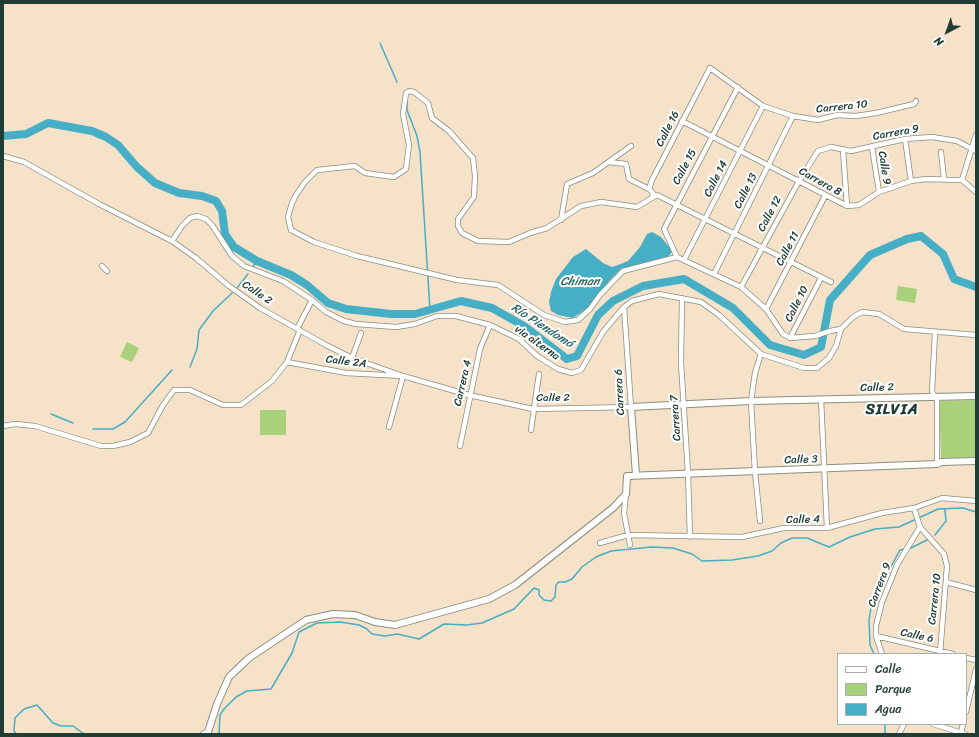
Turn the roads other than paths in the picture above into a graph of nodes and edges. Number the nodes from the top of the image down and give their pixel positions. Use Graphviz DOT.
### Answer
graph roads {
  1 [pos="710,68"];
  2 [pos="738,86"];
  3 [pos="916,101"];
  4 [pos="763,106"];
  5 [pos="793,116"];
  6 [pos="682,121"];
  7 [pos="976,135"];
  8 [pos="711,136"];
  9 [pos="905,139"];
  10 [pos="631,146"];
  11 [pos="872,147"];
  12 [pos="740,150"];
  13 [pos="843,150"];
  14 [pos="974,150"];
  15 [pos="818,151"];
  16 [pos="942,152"];
  17 [pos="3,156"];
  18 [pos="609,162"];
  19 [pos="770,166"];
  20 [pos="944,179"];
  21 [pos="962,180"];
  22 [pos="799,181"];
  23 [pos="911,181"];
  24 [pos="649,189"];
  25 [pos="878,192"];
  26 [pos="976,192"];
  27 [pos="654,196"];
  28 [pos="825,196"];
  29 [pos="675,204"];
  30 [pos="847,206"];
  31 [pos="705,219"];
  32 [pos="561,220"];
  33 [pos="735,234"];
  34 [pos="172,241"];
  35 [pos="762,249"];
  36 [pos="677,257"];
  37 [pos="684,260"];
  38 [pos="791,263"];
  39 [pos="102,266"];
  40 [pos="108,271"];
  41 [pos="714,274"];
  42 [pos="820,278"];
  43 [pos="831,282"];
  44 [pos="741,287"];
  45 [pos="682,298"];
  46 [pos="312,300"];
  47 [pos="624,307"];
  48 [pos="766,309"];
  49 [pos="490,325"];
  50 [pos="299,329"];
  51 [pos="841,329"];
  52 [pos="935,332"];
  53 [pos="361,333"];
  54 [pos="976,335"];
  55 [pos="790,338"];
  56 [pos="761,354"];
  57 [pos="352,358"];
  58 [pos="287,362"];
  59 [pos="539,374"];
  60 [pos="403,376"];
  61 [pos="469,395"];
  62 [pos="976,396"];
  63 [pos="935,397"];
  64 [pos="821,399"];
  65 [pos="752,401"];
  66 [pos="684,405"];
  67 [pos="631,407"];
  68 [pos="533,408"];
  69 [pos="3,426"];
  70 [pos="389,427"];
  71 [pos="531,430"];
  72 [pos="460,446"];
  73 [pos="976,461"];
  74 [pos="937,464"];
  75 [pos="825,469"];
  76 [pos="755,472"];
  77 [pos="688,473"];
  78 [pos="636,476"];
  79 [pos="626,494"];
  80 [pos="976,500"];
  81 [pos="613,508"];
  82 [pos="914,508"];
  83 [pos="624,513"];
  84 [pos="760,521"];
  85 [pos="919,525"];
  86 [pos="827,528"];
  87 [pos="628,535"];
  88 [pos="690,537"];
  89 [pos="600,543"];
  90 [pos="630,545"];
  91 [pos="946,582"];
  92 [pos="976,590"];
  93 [pos="876,636"];
  94 [pos="940,652"];
  95 [pos="882,653"];
  96 [pos="976,670"];
  97 [pos="967,708"];
  98 [pos="904,725"];
  99 [pos="936,725"];
  100 [pos="963,733"];
  101 [pos="204,734"];
  102 [pos="899,734"];
  1 -- 2 [label="street, Carrera 10"];
  1 -- 6 [label="street, Calle 16"];
  2 -- 4 [label="street, Carrera 10"];
  2 -- 8 [label="street, Calle 15"];
  3 -- 5 [label="street, Carrera 10"];
  4 -- 5 [label="street, Carrera 10"];
  4 -- 12 [label="street, Calle 14"];
  5 -- 19 [label="street, Calle 13"];
  6 -- 8 [label="street, Carrera 8"];
  6 -- 24 [label="street, Calle 16"];
  7 -- 14 [label="street"];
  8 -- 12 [label="street, Carrera 8"];
  8 -- 29 [label="street, Calle 15"];
  9 -- 11 [label="street, Carrera 9"];
  9 -- 14 [label="street, Carrera 9"];
  9 -- 23 [label="street"];
  10 -- 18 [label="street"];
  11 -- 13 [label="street, Carrera 9"];
  11 -- 25 [label="street, Calle 9"];
  12 -- 19 [label="street, Carrera 8"];
  12 -- 31 [label="street, Calle 14"];
  13 -- 15 [label="street, Carrera 9"];
  13 -- 30 [label="street"];
  14 -- 21 [label="street"];
  15 -- 22 [label="street, Calle 12"];
  16 -- 20 [label="street"];
  17 -- 34 [label="street, Calle 2"];
  18 -- 24 [label="street"];
  18 -- 32 [label="street"];
  19 -- 22 [label="street, Carrera 8"];
  19 -- 33 [label="street, Calle 13"];
  20 -- 21 [label="street, Carrera 8"];
  20 -- 23 [label="street, Carrera 8"];
  21 -- 26 [label="street"];
  22 -- 28 [label="street, Carrera 8"];
  22 -- 35 [label="street, Calle 12"];
  23 -- 25 [label="street, Carrera 8"];
  24 -- 27 [label="street"];
  25 -- 30 [label="street, Carrera 8"];
  27 -- 29 [label="street"];
  27 -- 32 [label="street"];
  28 -- 30 [label="street, Carrera 8"];
  28 -- 38 [label="street, Calle 11"];
  29 -- 31 [label="street"];
  29 -- 36 [label="street, Calle 15"];
  31 -- 33 [label="street"];
  31 -- 37 [label="street, Calle 14"];
  32 -- 36 [label="street"];
  33 -- 35 [label="street"];
  33 -- 41 [label="street, Calle 13"];
  34 -- 46 [label="street, via alterna"];
  34 -- 50 [label="street, Calle 2"];
  35 -- 38 [label="street"];
  35 -- 44 [label="street, Calle 12"];
  36 -- 37 [label="street"];
  37 -- 41 [label="street"];
  38 -- 42 [label="street"];
  38 -- 48 [label="street, Calle 11"];
  39 -- 40 [label="street"];
  41 -- 44 [label="street"];
  42 -- 43 [label="street"];
  42 -- 55 [label="street, Calle 10"];
  44 -- 48 [label="street"];
  45 -- 47 [label="street, via alterna"];
  45 -- 56 [label="street, via alterna"];
  45 -- 66 [label="street, Carrera 7"];
  46 -- 49 [label="street, via alterna"];
  46 -- 50 [label="street"];
  47 -- 49 [label="street, via alterna"];
  47 -- 67 [label="street, Carrera 6"];
  48 -- 55 [label="street"];
  49 -- 61 [label="street, Carrera 4"];
  50 -- 57 [label="street, Calle 2"];
  50 -- 58 [label="street"];
  51 -- 52 [label="street"];
  51 -- 55 [label="street"];
  51 -- 56 [label="street, via alterna"];
  52 -- 54 [label="street"];
  52 -- 63 [label="street"];
  53 -- 57 [label="street"];
  56 -- 65 [label="street"];
  57 -- 60 [label="street, Calle 2"];
  58 -- 60 [label="street, Calle 2A"];
  58 -- 69 [label="street"];
  59 -- 68 [label="street"];
  60 -- 61 [label="street, Calle 2"];
  60 -- 70 [label="street"];
  61 -- 68 [label="street, Calle 2"];
  61 -- 72 [label="street, Carrera 4"];
  62 -- 63 [label="main road, Calle 2"];
  63 -- 64 [label="main road, Calle 2"];
  63 -- 74 [label="street"];
  64 -- 65 [label="main road, Calle 2"];
  64 -- 75 [label="street"];
  65 -- 66 [label="main road, Calle 2"];
  65 -- 76 [label="street"];
  66 -- 67 [label="main road, Calle 2"];
  66 -- 77 [label="street, Carrera 7"];
  67 -- 68 [label="street, Calle 2"];
  67 -- 78 [label="main road, Carrera 6"];
  68 -- 71 [label="street"];
  73 -- 74 [label="main road, Calle 3"];
  74 -- 75 [label="main road, Calle 3"];
  75 -- 76 [label="main road, Calle 3"];
  75 -- 86 [label="street"];
  76 -- 77 [label="main road, Calle 3"];
  76 -- 84 [label="street"];
  77 -- 78 [label="main road, Calle 3"];
  77 -- 88 [label="street, Carrera 7"];
  78 -- 79 [label="main road, Calle 3"];
  79 -- 81 [label="main road"];
  79 -- 83 [label="street"];
  80 -- 82 [label="street, Calle 4"];
  81 -- 83 [label="street"];
  81 -- 101 [label="main road"];
  82 -- 85 [label="street, Carrera 10"];
  82 -- 86 [label="street, Calle 4"];
  83 -- 87 [label="street"];
  85 -- 91 [label="street, Carrera 10"];
  85 -- 93 [label="street, Carrera 9"];
  86 -- 88 [label="street, Calle 4"];
  87 -- 88 [label="street, Calle 4"];
  87 -- 89 [label="street, Calle 4"];
  87 -- 90 [label="street"];
  91 -- 92 [label="street"];
  91 -- 94 [label="street, Carrera 10"];
  93 -- 94 [label="street, Calle 6"];
  93 -- 95 [label="street, Carrera 9"];
  96 -- 97 [label="street"];
  98 -- 102 [label="street"];
  99 -- 100 [label="street"];
}
